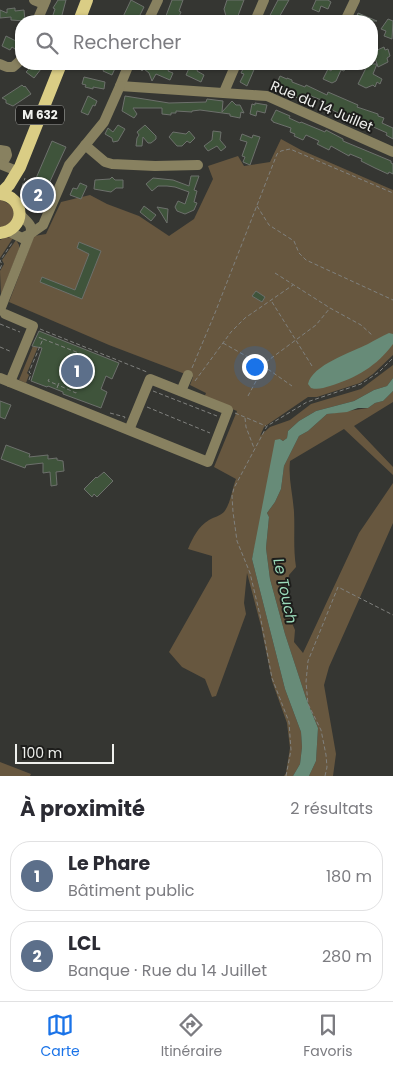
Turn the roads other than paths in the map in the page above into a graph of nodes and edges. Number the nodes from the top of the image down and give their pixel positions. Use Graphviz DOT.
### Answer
graph roads {
  1 [pos="87,0"];
  2 [pos="158,0"];
  3 [pos="264,0"];
  4 [pos="355,0"];
  5 [pos="41,1"];
  6 [pos="38,15"];
  7 [pos="81,15"];
  8 [pos="151,15"];
  9 [pos="258,15"];
  10 [pos="348,15"];
  11 [pos="0,64"];
  12 [pos="15,65"];
  13 [pos="60,70"];
  14 [pos="127,70"];
  15 [pos="233,70"];
  16 [pos="120,86"];
  17 [pos="224,92"];
  18 [pos="85,145"];
  19 [pos="0,150"];
  20 [pos="393,152"];
  21 [pos="0,160"];
  22 [pos="198,165"];
  23 [pos="21,171"];
  24 [pos="0,194"];
  25 [pos="19,199"];
  26 [pos="20,214"];
  27 [pos="30,229"];
  28 [pos="6,234"];
  29 [pos="23,251"];
  30 [pos="2,316"];
  31 [pos="189,379"];
  32 [pos="5,380"];
  33 [pos="181,391"];
  34 [pos="129,430"];
  1 -- 7 [label="main road"];
  2 -- 8 [label="street"];
  3 -- 9 [label="street"];
  4 -- 10 [label="street"];
  5 -- 6 [label="street"];
  11 -- 12 [label="street"];
  13 -- 23 [label="main road, M 632"];
  14 -- 16 [label="street"];
  15 -- 17 [label="street"];
  16 -- 17 [label="street, Rue du 14 Juillet"];
  16 -- 18 [label="street"];
  17 -- 20 [label="street, Rue du 14 Juillet"];
  18 -- 22 [label="street"];
  18 -- 27 [label="street"];
  19 -- 21 [label="street"];
  21 -- 23 [label="street"];
  23 -- 24 [label="main road, M 632"];
  23 -- 25 [label="main road, M 632"];
  24 -- 25 [label="main road"];
  25 -- 26 [label="main road"];
  26 -- 27 [label="street"];
  26 -- 28 [label="main road"];
  27 -- 28 [label="street"];
  27 -- 29 [label="street"];
  28 -- 29 [label="street"];
  29 -- 30 [label="street"];
  30 -- 32 [label="street"];
  31 -- 33 [label="street"];
  32 -- 34 [label="street"];
  33 -- 34 [label="street"];
  33 -- 34 [label="street"];
}
